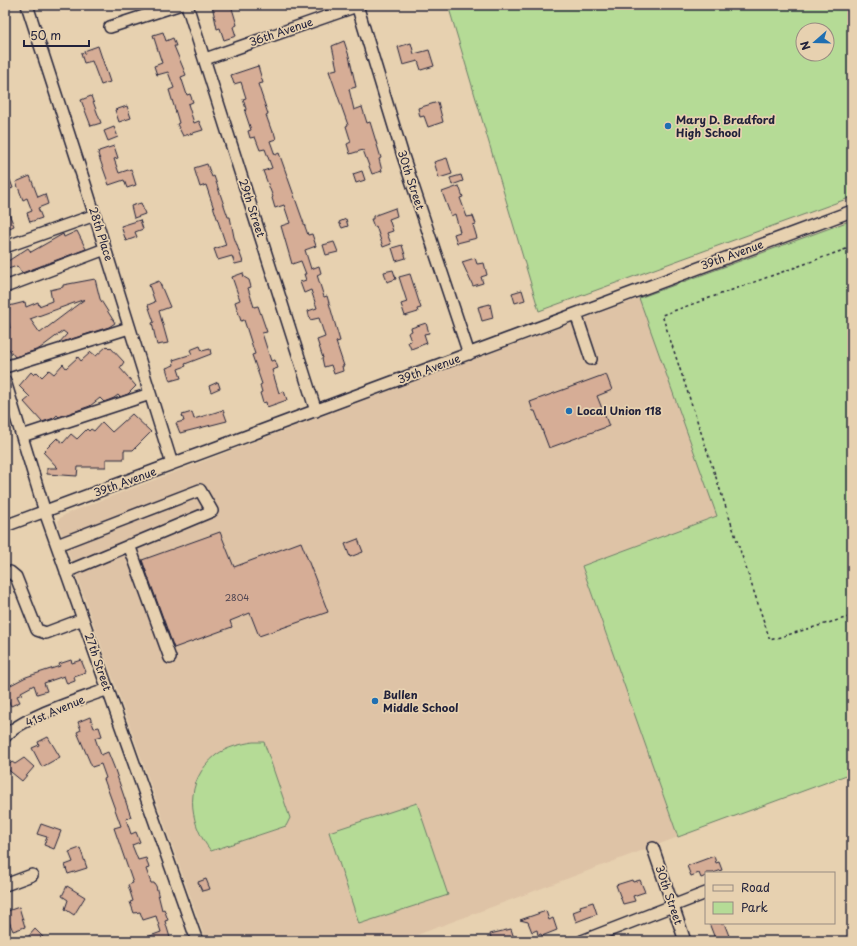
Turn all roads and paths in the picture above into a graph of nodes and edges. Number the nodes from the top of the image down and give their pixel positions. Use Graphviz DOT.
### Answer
graph roads {
  1 [pos="27,5"];
  2 [pos="178,5"];
  3 [pos="187,5"];
  4 [pos="357,5"];
  5 [pos="110,27"];
  6 [pos="205,59"];
  7 [pos="852,211"];
  8 [pos="95,215"];
  9 [pos="5,247"];
  10 [pos="852,247"];
  11 [pos="105,249"];
  12 [pos="5,287"];
  13 [pos="576,314"];
  14 [pos="129,328"];
  15 [pos="469,354"];
  16 [pos="591,359"];
  17 [pos="5,367"];
  18 [pos="5,381"];
  19 [pos="150,394"];
  20 [pos="316,411"];
  21 [pos="22,436"];
  22 [pos="172,464"];
  23 [pos="45,512"];
  24 [pos="5,526"];
  25 [pos="57,545"];
  26 [pos="129,545"];
  27 [pos="66,572"];
  28 [pos="5,574"];
  29 [pos="852,616"];
  30 [pos="83,619"];
  31 [pos="170,658"];
  32 [pos="108,689"];
  33 [pos="5,736"];
  34 [pos="653,848"];
  35 [pos="32,875"];
  36 [pos="5,885"];
  37 [pos="705,893"];
  38 [pos="674,906"];
  39 [pos="197,941"];
  40 [pos="582,941"];
  41 [pos="686,941"];
  1 -- 8 [label="street, 28th Place"];
  2 -- 5 [label="street"];
  3 -- 6 [label="street, 29th Street"];
  4 -- 6 [label="street, 36th Avenue"];
  4 -- 15 [label="street, 30th Street"];
  6 -- 20 [label="street, 29th Street"];
  7 -- 13 [label="street, 39th Avenue"];
  8 -- 9 [label="street"];
  8 -- 11 [label="street, 28th Place"];
  10 -- 29 [label="path"];
  11 -- 12 [label="street"];
  11 -- 14 [label="street, 28th Place"];
  13 -- 15 [label="street, 39th Avenue"];
  13 -- 16 [label="street"];
  14 -- 17 [label="street"];
  14 -- 19 [label="street, 28th Place"];
  15 -- 20 [label="street, 39th Avenue"];
  18 -- 21 [label="street, 27th Street"];
  19 -- 21 [label="street"];
  19 -- 22 [label="street, 28th Place"];
  20 -- 22 [label="street, 39th Avenue"];
  21 -- 23 [label="street, 27th Street"];
  22 -- 23 [label="street, 39th Avenue"];
  23 -- 24 [label="street, 39th Avenue"];
  23 -- 25 [label="street, 27th Street"];
  25 -- 26 [label="street"];
  25 -- 27 [label="street, 27th Street"];
  26 -- 27 [label="street"];
  26 -- 31 [label="street"];
  27 -- 30 [label="street, 27th Street"];
  28 -- 30 [label="street"];
  30 -- 32 [label="street, 27th Street"];
  32 -- 33 [label="street, 41st Avenue"];
  32 -- 39 [label="street, 27th Street"];
  34 -- 38 [label="street, 30th Street"];
  35 -- 36 [label="street"];
  37 -- 38 [label="street"];
  38 -- 40 [label="street"];
  38 -- 41 [label="street, 30th Street"];
}
